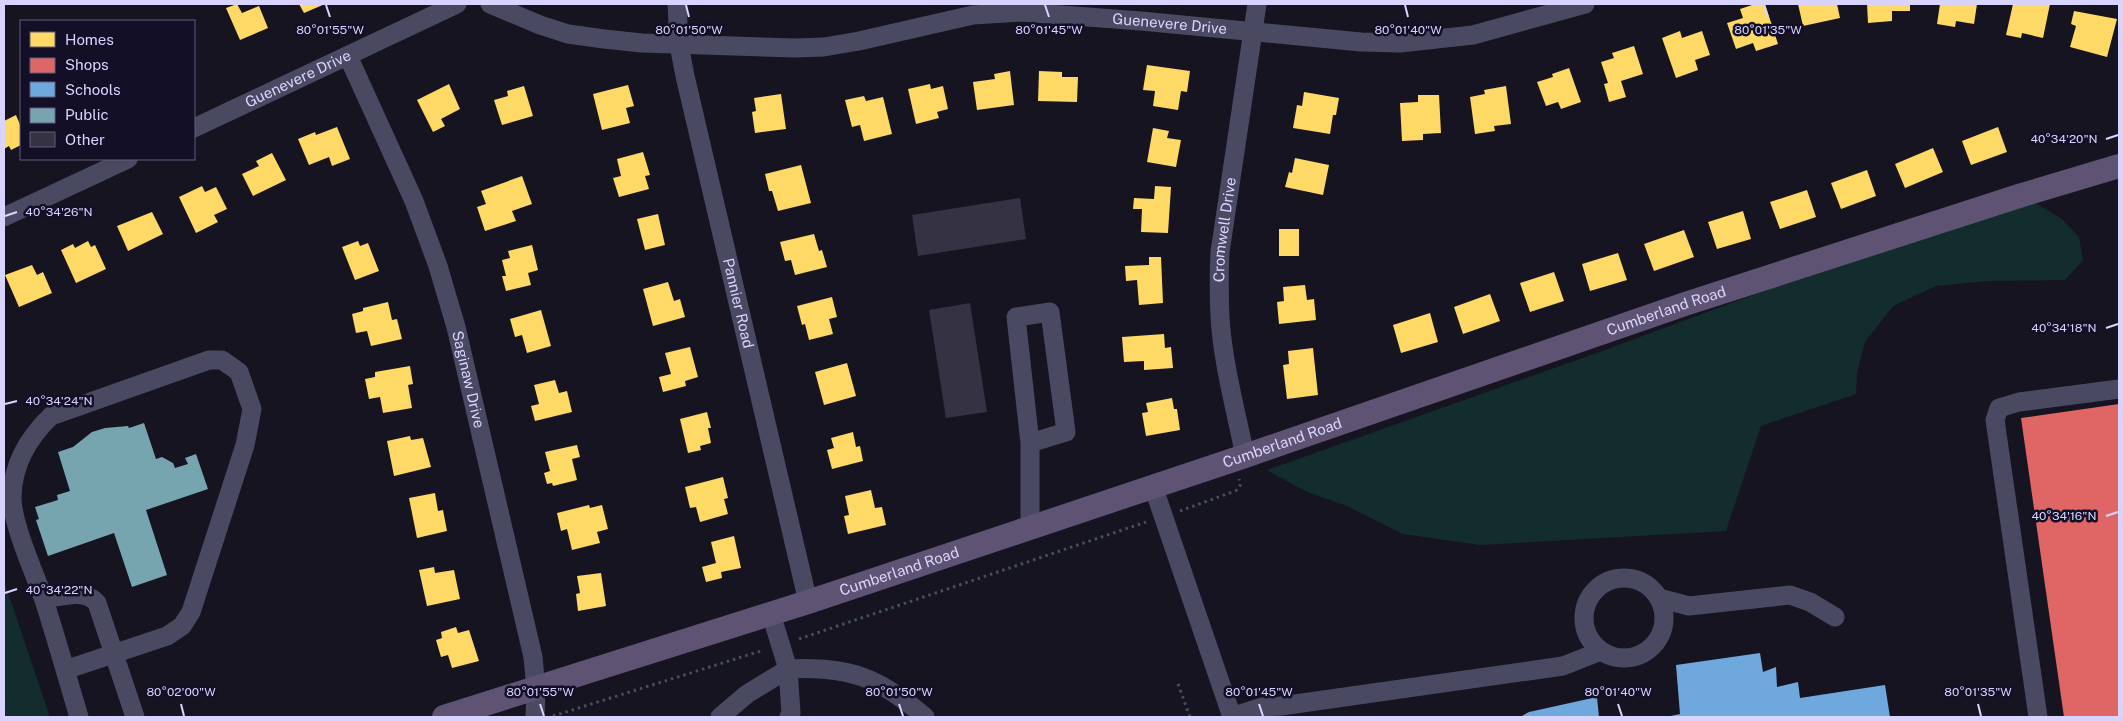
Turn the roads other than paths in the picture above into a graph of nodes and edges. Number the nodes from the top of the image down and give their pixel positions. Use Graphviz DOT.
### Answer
graph roads {
  1 [pos="457,4"];
  2 [pos="490,4"];
  3 [pos="677,4"];
  4 [pos="1257,4"];
  5 [pos="1585,4"];
  6 [pos="973,9"];
  7 [pos="1254,31"];
  8 [pos="679,45"];
  9 [pos="348,56"];
  10 [pos="195,128"];
  11 [pos="126,160"];
  12 [pos="2119,166"];
  13 [pos="4,217"];
  14 [pos="2119,389"];
  15 [pos="1030,443"];
  16 [pos="1238,458"];
  17 [pos="1153,486"];
  18 [pos="1030,528"];
  19 [pos="1659,598"];
  20 [pos="44,599"];
  21 [pos="808,602"];
  22 [pos="771,614"];
  23 [pos="1834,618"];
  24 [pos="1601,651"];
  25 [pos="114,653"];
  26 [pos="788,669"];
  27 [pos="65,670"];
  28 [pos="536,689"];
  29 [pos="79,717"];
  30 [pos="135,717"];
  31 [pos="444,717"];
  32 [pos="535,717"];
  33 [pos="720,717"];
  34 [pos="790,717"];
  35 [pos="925,717"];
  36 [pos="1231,717"];
  37 [pos="2038,717"];
  1 -- 9 [label="street, Guenevere Drive"];
  2 -- 8 [label="street, Guenevere Drive"];
  3 -- 8 [label="street, Pannier Road"];
  4 -- 7 [label="street, Cromwell Drive"];
  5 -- 7 [label="street, Guenevere Drive"];
  6 -- 7 [label="street, Guenevere Drive"];
  6 -- 8 [label="street, Guenevere Drive"];
  7 -- 16 [label="street, Cromwell Drive"];
  8 -- 21 [label="street, Pannier Road"];
  9 -- 10 [label="street, Guenevere Drive"];
  9 -- 28 [label="street, Saginaw Drive"];
  11 -- 13 [label="street"];
  12 -- 16 [label="main road, Cumberland Road"];
  14 -- 37 [label="street"];
  15 -- 15 [label="street"];
  15 -- 18 [label="street"];
  16 -- 17 [label="main road, Cumberland Road"];
  17 -- 18 [label="main road, Cumberland Road"];
  17 -- 36 [label="street"];
  18 -- 21 [label="main road, Cumberland Road"];
  19 -- 23 [label="street"];
  19 -- 24 [label="street"];
  19 -- 24 [label="street"];
  20 -- 25 [label="street"];
  20 -- 25 [label="street"];
  20 -- 27 [label="street"];
  21 -- 22 [label="main road, Cumberland Road"];
  22 -- 26 [label="street"];
  22 -- 28 [label="main road, Cumberland Road"];
  24 -- 36 [label="street"];
  25 -- 27 [label="street"];
  25 -- 30 [label="street"];
  26 -- 33 [label="street"];
  26 -- 34 [label="street"];
  26 -- 35 [label="street"];
  27 -- 29 [label="street"];
  28 -- 31 [label="main road, Cumberland Road"];
  28 -- 32 [label="street, Saginaw Drive"];
}
